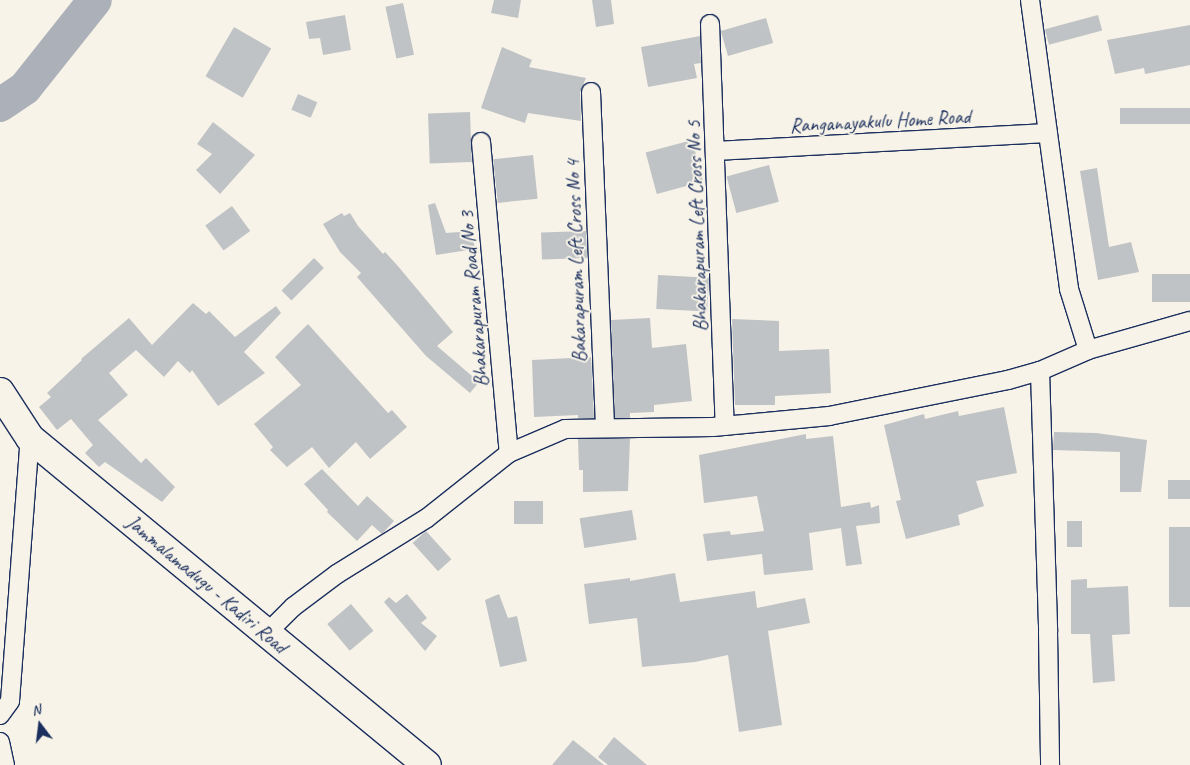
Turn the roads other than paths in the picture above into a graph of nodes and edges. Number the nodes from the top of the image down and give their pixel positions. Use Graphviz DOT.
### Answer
graph roads {
  1 [pos="1030,0"];
  2 [pos="710,24"];
  3 [pos="590,92"];
  4 [pos="1048,134"];
  5 [pos="481,142"];
  6 [pos="715,151"];
  7 [pos="1190,321"];
  8 [pos="1088,350"];
  9 [pos="1040,371"];
  10 [pos="0,392"];
  11 [pos="725,426"];
  12 [pos="605,428"];
  13 [pos="30,438"];
  14 [pos="509,453"];
  15 [pos="267,633"];
  16 [pos="0,716"];
  17 [pos="0,742"];
  18 [pos="5,765"];
  19 [pos="427,765"];
  20 [pos="1050,765"];
  1 -- 4 [label="street"];
  2 -- 6 [label="street, Bhakarapuram Left Cross No 5"];
  3 -- 12 [label="street, Bakarapuram Left Cross No 4"];
  4 -- 6 [label="street, Ranganayakulu Home Road"];
  4 -- 8 [label="street"];
  5 -- 14 [label="street, Bhakarapuram Road No 3"];
  6 -- 11 [label="street, Bhakarapuram Left Cross No 5"];
  7 -- 8 [label="street"];
  8 -- 9 [label="street"];
  9 -- 11 [label="street"];
  9 -- 20 [label="street"];
  10 -- 13 [label="main road, Jammalamadugu - Kadiri Road"];
  11 -- 12 [label="street"];
  12 -- 14 [label="street"];
  13 -- 15 [label="main road, Jammalamadugu - Kadiri Road"];
  13 -- 16 [label="street"];
  14 -- 15 [label="street"];
  15 -- 19 [label="main road, Jammalamadugu - Kadiri Road"];
  17 -- 18 [label="street"];
}
